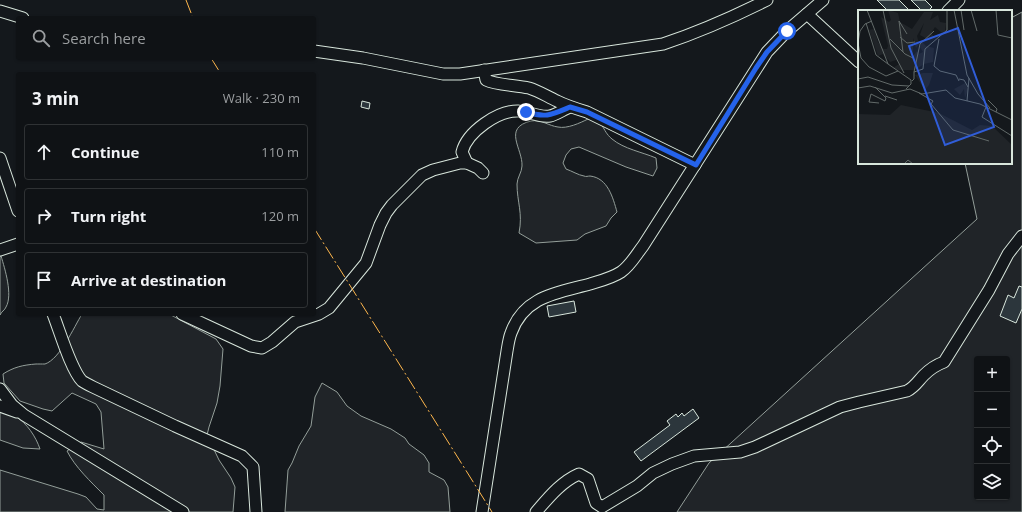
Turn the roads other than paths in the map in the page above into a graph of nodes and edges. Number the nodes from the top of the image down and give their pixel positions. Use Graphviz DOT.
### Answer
graph roads {
  1 [pos="767,0"];
  2 [pos="822,0"];
  3 [pos="959,0"];
  4 [pos="949,10"];
  5 [pos="0,11"];
  6 [pos="807,14"];
  7 [pos="16,16"];
  8 [pos="316,51"];
  9 [pos="858,61"];
  10 [pos="484,70"];
  11 [pos="570,107"];
  12 [pos="0,158"];
  13 [pos="467,163"];
  14 [pos="696,165"];
  15 [pos="483,173"];
  16 [pos="16,204"];
  17 [pos="1022,236"];
  18 [pos="16,245"];
  19 [pos="0,250"];
  20 [pos="316,315"];
  21 [pos="54,316"];
  22 [pos="186,316"];
  23 [pos="313,316"];
  24 [pos="0,389"];
  25 [pos="0,406"];
  26 [pos="24,415"];
  27 [pos="183,512"];
  28 [pos="256,512"];
  29 [pos="482,512"];
  30 [pos="536,512"];
  1 -- 10 [label="street"];
  2 -- 6 [label="street"];
  3 -- 4 [label="street"];
  5 -- 7 [label="street"];
  6 -- 9 [label="street"];
  6 -- 14 [label="street"];
  8 -- 10 [label="street"];
  10 -- 11 [label="street"];
  11 -- 13 [label="street"];
  11 -- 14 [label="street"];
  12 -- 16 [label="street"];
  13 -- 15 [label="street"];
  13 -- 20 [label="street"];
  14 -- 29 [label="street"];
  17 -- 30 [label="street"];
  18 -- 19 [label="street"];
  21 -- 28 [label="street"];
  22 -- 23 [label="street"];
  24 -- 26 [label="street"];
  25 -- 26 [label="street"];
  26 -- 27 [label="street"];
}
